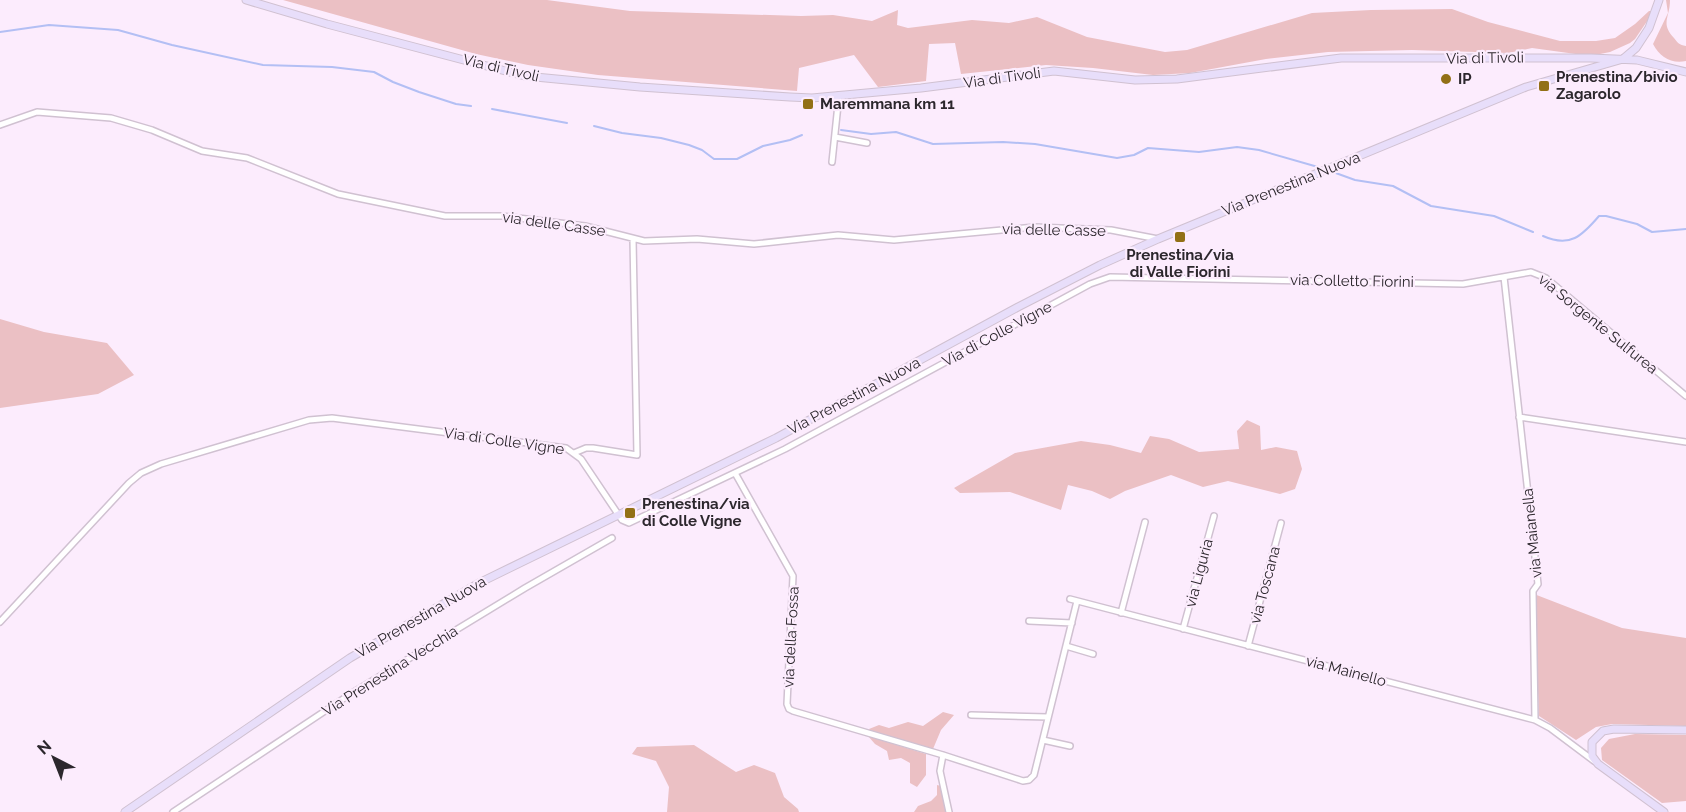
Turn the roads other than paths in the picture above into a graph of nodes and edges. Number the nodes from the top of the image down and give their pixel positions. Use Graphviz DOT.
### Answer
graph roads {
  1 [pos="246,0"];
  2 [pos="1659,0"];
  3 [pos="1623,59"];
  4 [pos="1684,70"];
  5 [pos="839,95"];
  6 [pos="0,125"];
  7 [pos="835,136"];
  8 [pos="867,143"];
  9 [pos="832,162"];
  10 [pos="633,239"];
  11 [pos="1158,239"];
  12 [pos="1200,277"];
  13 [pos="1504,277"];
  14 [pos="1686,396"];
  15 [pos="1520,417"];
  16 [pos="1686,442"];
  17 [pos="574,453"];
  18 [pos="735,473"];
  19 [pos="618,514"];
  20 [pos="1214,516"];
  21 [pos="1145,522"];
  22 [pos="1281,523"];
  23 [pos="612,538"];
  24 [pos="1070,599"];
  25 [pos="1077,601"];
  26 [pos="1121,613"];
  27 [pos="1029,621"];
  28 [pos="0,622"];
  29 [pos="1072,623"];
  30 [pos="1183,629"];
  31 [pos="1066,646"];
  32 [pos="1248,646"];
  33 [pos="1093,654"];
  34 [pos="971,715"];
  35 [pos="1048,717"];
  36 [pos="1535,720"];
  37 [pos="1686,730"];
  38 [pos="1042,740"];
  39 [pos="1070,746"];
  40 [pos="943,755"];
  41 [pos="1602,768"];
  42 [pos="125,812"];
  43 [pos="173,812"];
  44 [pos="949,812"];
  45 [pos="1664,812"];
  1 -- 5 [label="main road, Via di Tivoli"];
  2 -- 3 [label="main road"];
  3 -- 4 [label="main road, Via di Tivoli"];
  3 -- 5 [label="main road, Via di Tivoli"];
  3 -- 11 [label="main road, Via Prenestina Nuova"];
  5 -- 7 [label="street"];
  6 -- 10 [label="street, via delle Casse"];
  7 -- 8 [label="street"];
  7 -- 9 [label="street"];
  10 -- 11 [label="street, via delle Casse"];
  10 -- 17 [label="street"];
  11 -- 19 [label="main road, Via Prenestina Nuova"];
  12 -- 13 [label="street, via Colletto Fiorini"];
  12 -- 18 [label="street, Via di Colle Vigne"];
  13 -- 14 [label="street, via Sorgente Sulfurea"];
  13 -- 15 [label="street, via Maianella"];
  15 -- 16 [label="street"];
  15 -- 36 [label="street, via Maianella"];
  17 -- 19 [label="street, Via di Colle Vigne"];
  17 -- 28 [label="street, Via di Colle Vigne"];
  18 -- 19 [label="street, Via di Colle Vigne"];
  18 -- 40 [label="street, via della Fossa"];
  19 -- 42 [label="main road, Via Prenestina Nuova"];
  20 -- 30 [label="street, via Liguria"];
  21 -- 26 [label="street"];
  22 -- 32 [label="street, via Toscana"];
  23 -- 43 [label="street, Via Prenestina Vecchia"];
  24 -- 25 [label="street, via Mainello"];
  25 -- 26 [label="street, via Mainello"];
  25 -- 29 [label="street"];
  26 -- 30 [label="street, via Mainello"];
  27 -- 29 [label="street"];
  29 -- 31 [label="street"];
  30 -- 32 [label="street, via Mainello"];
  31 -- 33 [label="street"];
  31 -- 35 [label="street"];
  32 -- 36 [label="street, via Mainello"];
  34 -- 35 [label="street"];
  35 -- 38 [label="street"];
  36 -- 41 [label="street, via Mainello"];
  37 -- 41 [label="main road"];
  38 -- 39 [label="street"];
  38 -- 40 [label="street, via della Fossa"];
  40 -- 44 [label="street"];
  41 -- 45 [label="main road"];
}
